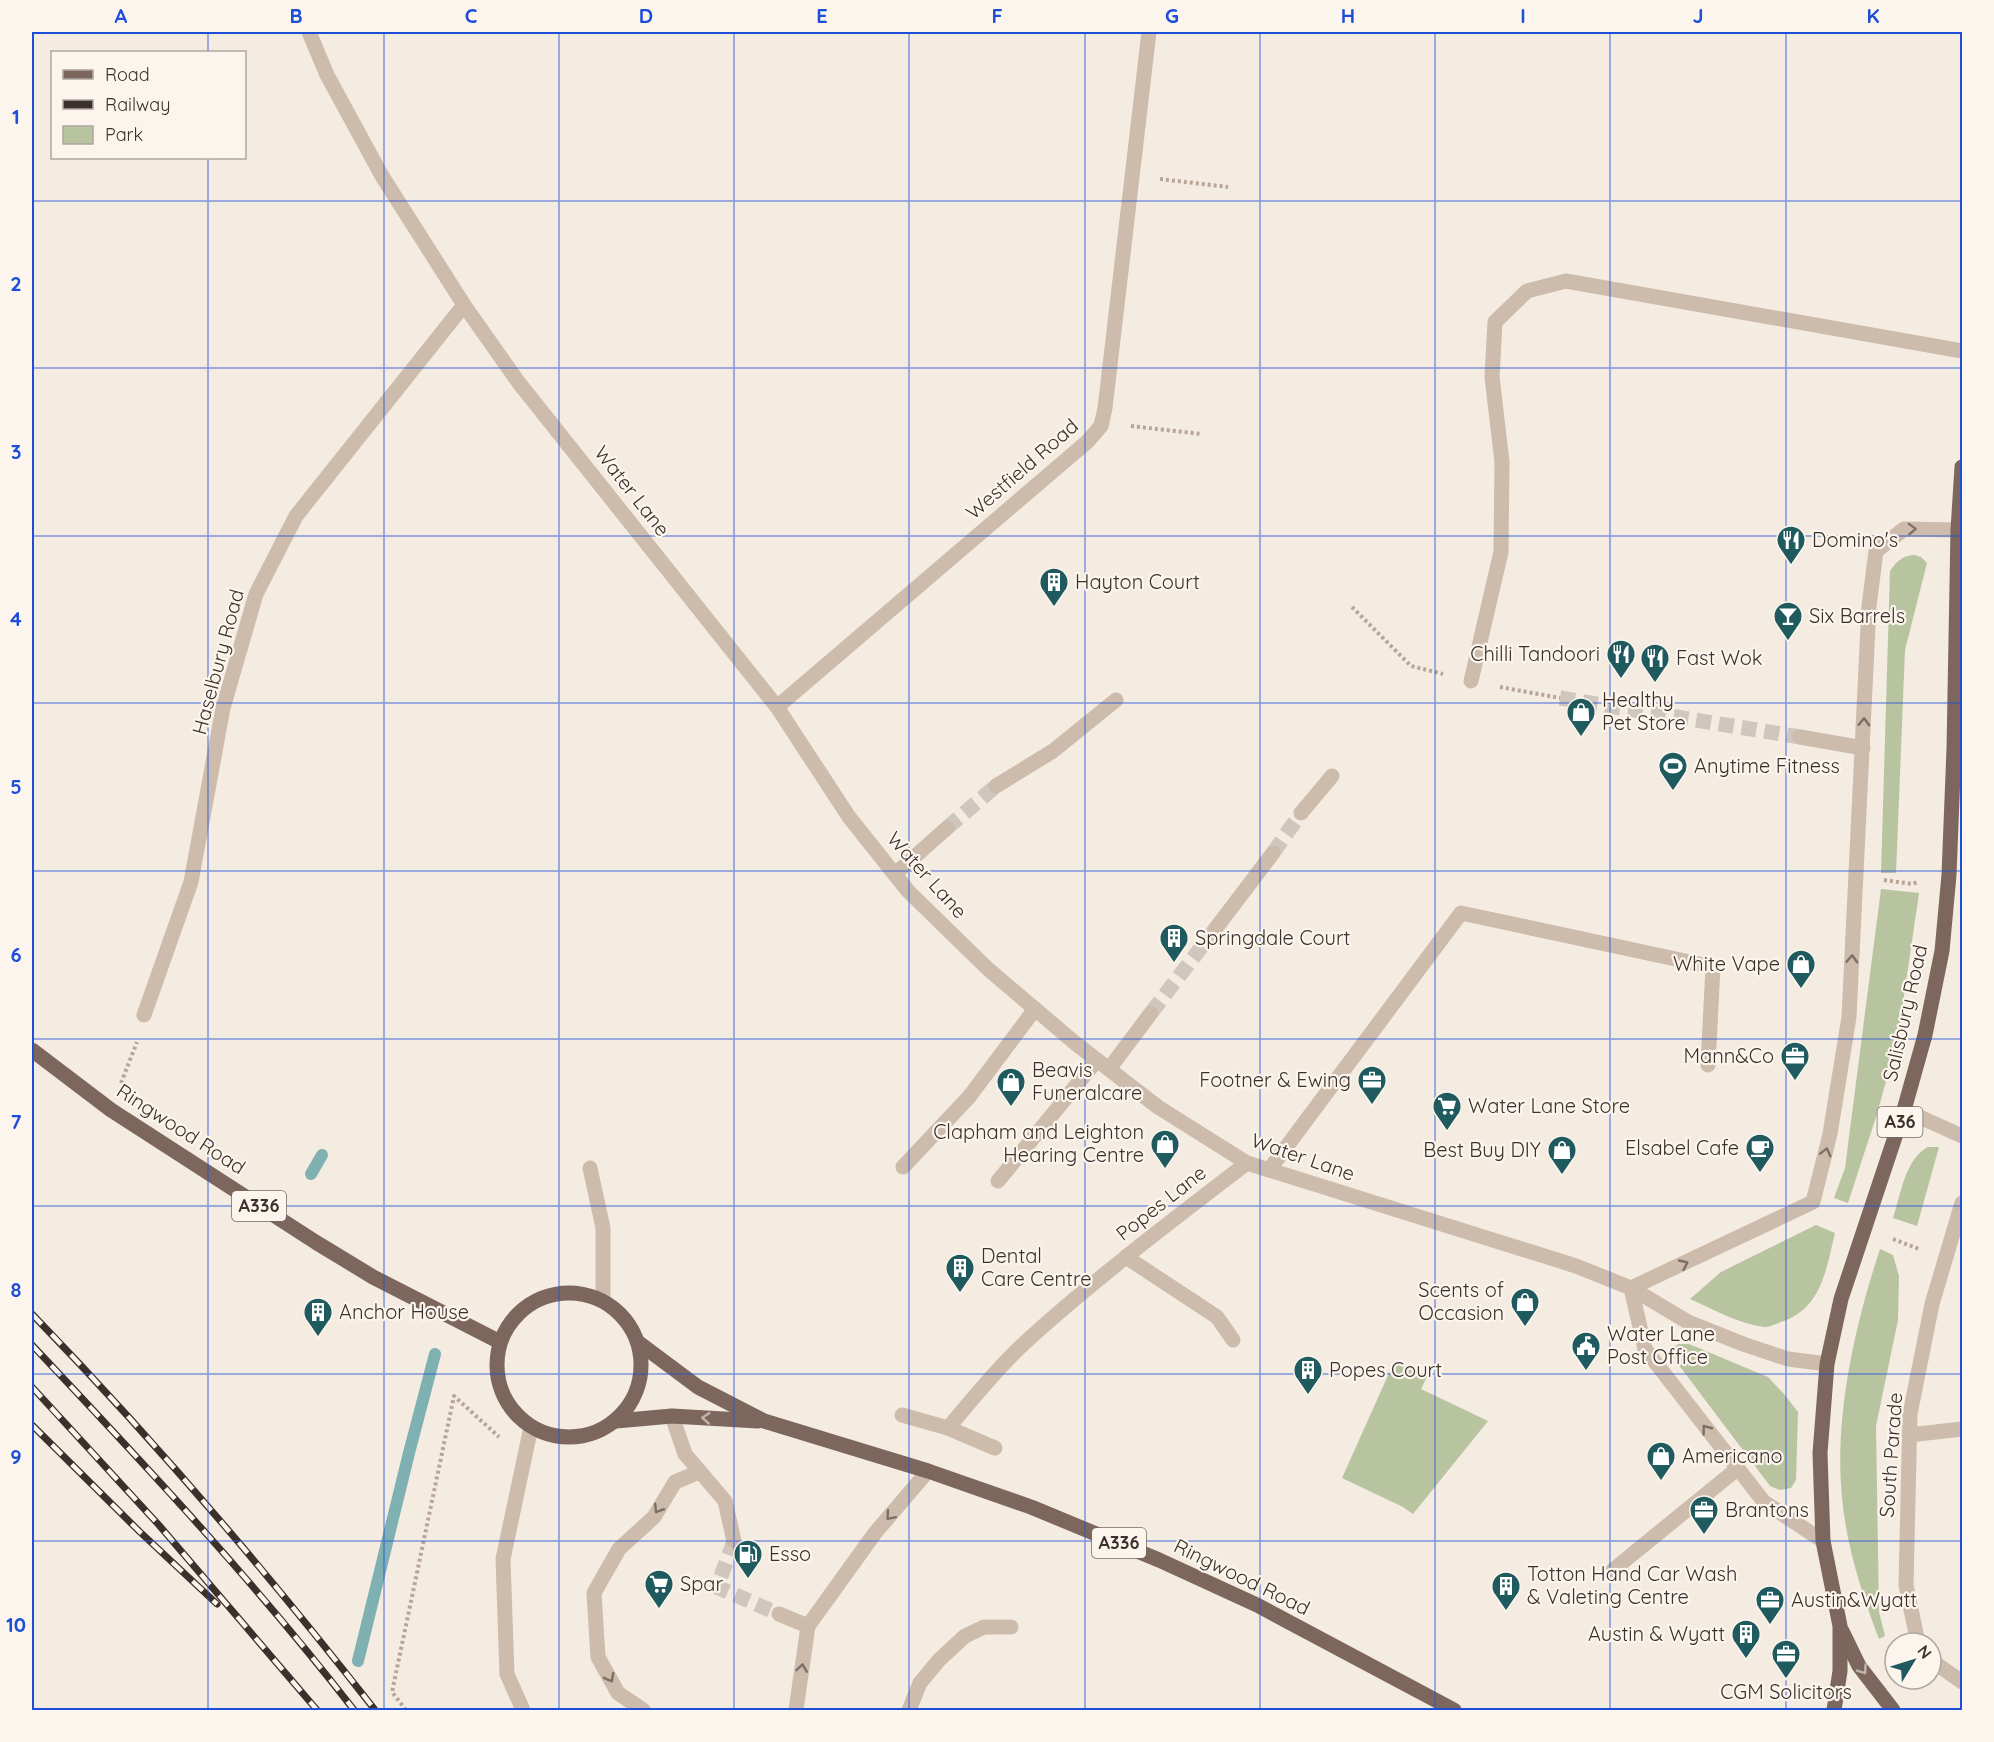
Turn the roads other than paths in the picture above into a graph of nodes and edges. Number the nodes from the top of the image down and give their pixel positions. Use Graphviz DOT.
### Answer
graph roads {
  1 [pos="309,32"];
  2 [pos="1149,32"];
  3 [pos="464,305"];
  4 [pos="1962,351"];
  5 [pos="1962,467"];
  6 [pos="1958,530"];
  7 [pos="1471,681"];
  8 [pos="1116,700"];
  9 [pos="777,707"];
  10 [pos="1800,737"];
  11 [pos="1863,748"];
  12 [pos="1958,750"];
  13 [pos="1332,776"];
  14 [pos="996,786"];
  15 [pos="1301,813"];
  16 [pos="947,828"];
  17 [pos="1273,853"];
  18 [pos="894,874"];
  19 [pos="1216,928"];
  20 [pos="1035,1009"];
  21 [pos="1151,1013"];
  22 [pos="144,1015"];
  23 [pos="32,1050"];
  24 [pos="1103,1065"];
  25 [pos="1708,1065"];
  26 [pos="1904,1110"];
  27 [pos="1962,1136"];
  28 [pos="1247,1162"];
  29 [pos="590,1167"];
  30 [pos="903,1167"];
  31 [pos="1269,1170"];
  32 [pos="998,1181"];
  33 [pos="1962,1203"];
  34 [pos="1126,1257"];
  35 [pos="1631,1288"];
  36 [pos="603,1299"];
  37 [pos="1233,1340"];
  38 [pos="500,1342"];
  39 [pos="639,1343"];
  40 [pos="1827,1364"];
  41 [pos="902,1414"];
  42 [pos="672,1416"];
  43 [pos="616,1421"];
  44 [pos="764,1421"];
  45 [pos="531,1427"];
  46 [pos="948,1428"];
  47 [pos="1962,1429"];
  48 [pos="1909,1435"];
  49 [pos="995,1448"];
  50 [pos="1737,1469"];
  51 [pos="699,1472"];
  52 [pos="928,1472"];
  53 [pos="734,1541"];
  54 [pos="1823,1541"];
  55 [pos="1613,1570"];
  56 [pos="778,1614"];
  57 [pos="808,1626"];
  58 [pos="1840,1626"];
  59 [pos="1011,1627"];
  60 [pos="1916,1631"];
  61 [pos="1943,1669"];
  62 [pos="1962,1682"];
  63 [pos="523,1710"];
  64 [pos="643,1710"];
  65 [pos="796,1710"];
  66 [pos="909,1710"];
  67 [pos="1454,1710"];
  68 [pos="1834,1710"];
  69 [pos="1893,1710"];
  1 -- 3 [label="street, Water Lane"];
  2 -- 9 [label="street, Westfield Road"];
  3 -- 9 [label="street, Water Lane"];
  3 -- 22 [label="street, Haselbury Road"];
  4 -- 7 [label="street"];
  5 -- 6 [label="main road, Salisbury Road / A36"];
  11 -- 6 [label="street, one-way"];
  6 -- 12 [label="main road, Salisbury Road / A36"];
  8 -- 14 [label="street"];
  9 -- 18 [label="street, Water Lane"];
  10 -- 11 [label="street"];
  35 -- 11 [label="street, one-way"];
  12 -- 26 [label="main road, Salisbury Road / A36"];
  13 -- 15 [label="street"];
  16 -- 18 [label="street"];
  17 -- 19 [label="street"];
  18 -- 20 [label="street, Water Lane"];
  20 -- 24 [label="street, Water Lane"];
  20 -- 30 [label="street"];
  21 -- 24 [label="street"];
  23 -- 38 [label="main road, Ringwood Road / A336"];
  24 -- 28 [label="street, Water Lane"];
  24 -- 32 [label="street"];
  25 -- 31 [label="street"];
  26 -- 27 [label="street"];
  26 -- 40 [label="main road, Salisbury Road / A36"];
  28 -- 31 [label="street, Water Lane"];
  28 -- 34 [label="street, Popes Lane"];
  29 -- 36 [label="street"];
  31 -- 35 [label="street, Water Lane"];
  33 -- 48 [label="street, South Parade"];
  34 -- 37 [label="street"];
  34 -- 46 [label="street, Popes Lane"];
  35 -- 40 [label="street, Water Lane"];
  50 -- 35 [label="street, one-way"];
  36 -- 38 [label="main road"];
  36 -- 39 [label="main road"];
  38 -- 45 [label="main road"];
  39 -- 43 [label="main road"];
  39 -- 44 [label="main road, Ringwood Road / A336"];
  40 -- 54 [label="main road, Salisbury Road / A36"];
  41 -- 46 [label="street"];
  42 -- 43 [label="main road, Ringwood Road / A336"];
  44 -- 42 [label="main road, Ringwood Road / A336, one-way"];
  42 -- 51 [label="street"];
  43 -- 45 [label="main road"];
  44 -- 52 [label="main road, Ringwood Road / A336"];
  45 -- 63 [label="street"];
  46 -- 49 [label="street"];
  47 -- 48 [label="street"];
  48 -- 60 [label="street, South Parade"];
  50 -- 54 [label="street"];
  50 -- 55 [label="street"];
  51 -- 53 [label="street"];
  51 -- 64 [label="street, one-way"];
  52 -- 57 [label="street, one-way"];
  52 -- 67 [label="main road, Ringwood Road / A336"];
  54 -- 58 [label="main road, Salisbury Road / A36"];
  56 -- 57 [label="street"];
  65 -- 57 [label="street, one-way"];
  58 -- 68 [label="main road, Salisbury Road / A36"];
  58 -- 69 [label="main road, Salisbury Road / A36, one-way"];
  59 -- 66 [label="street"];
  61 -- 62 [label="street"];
}
